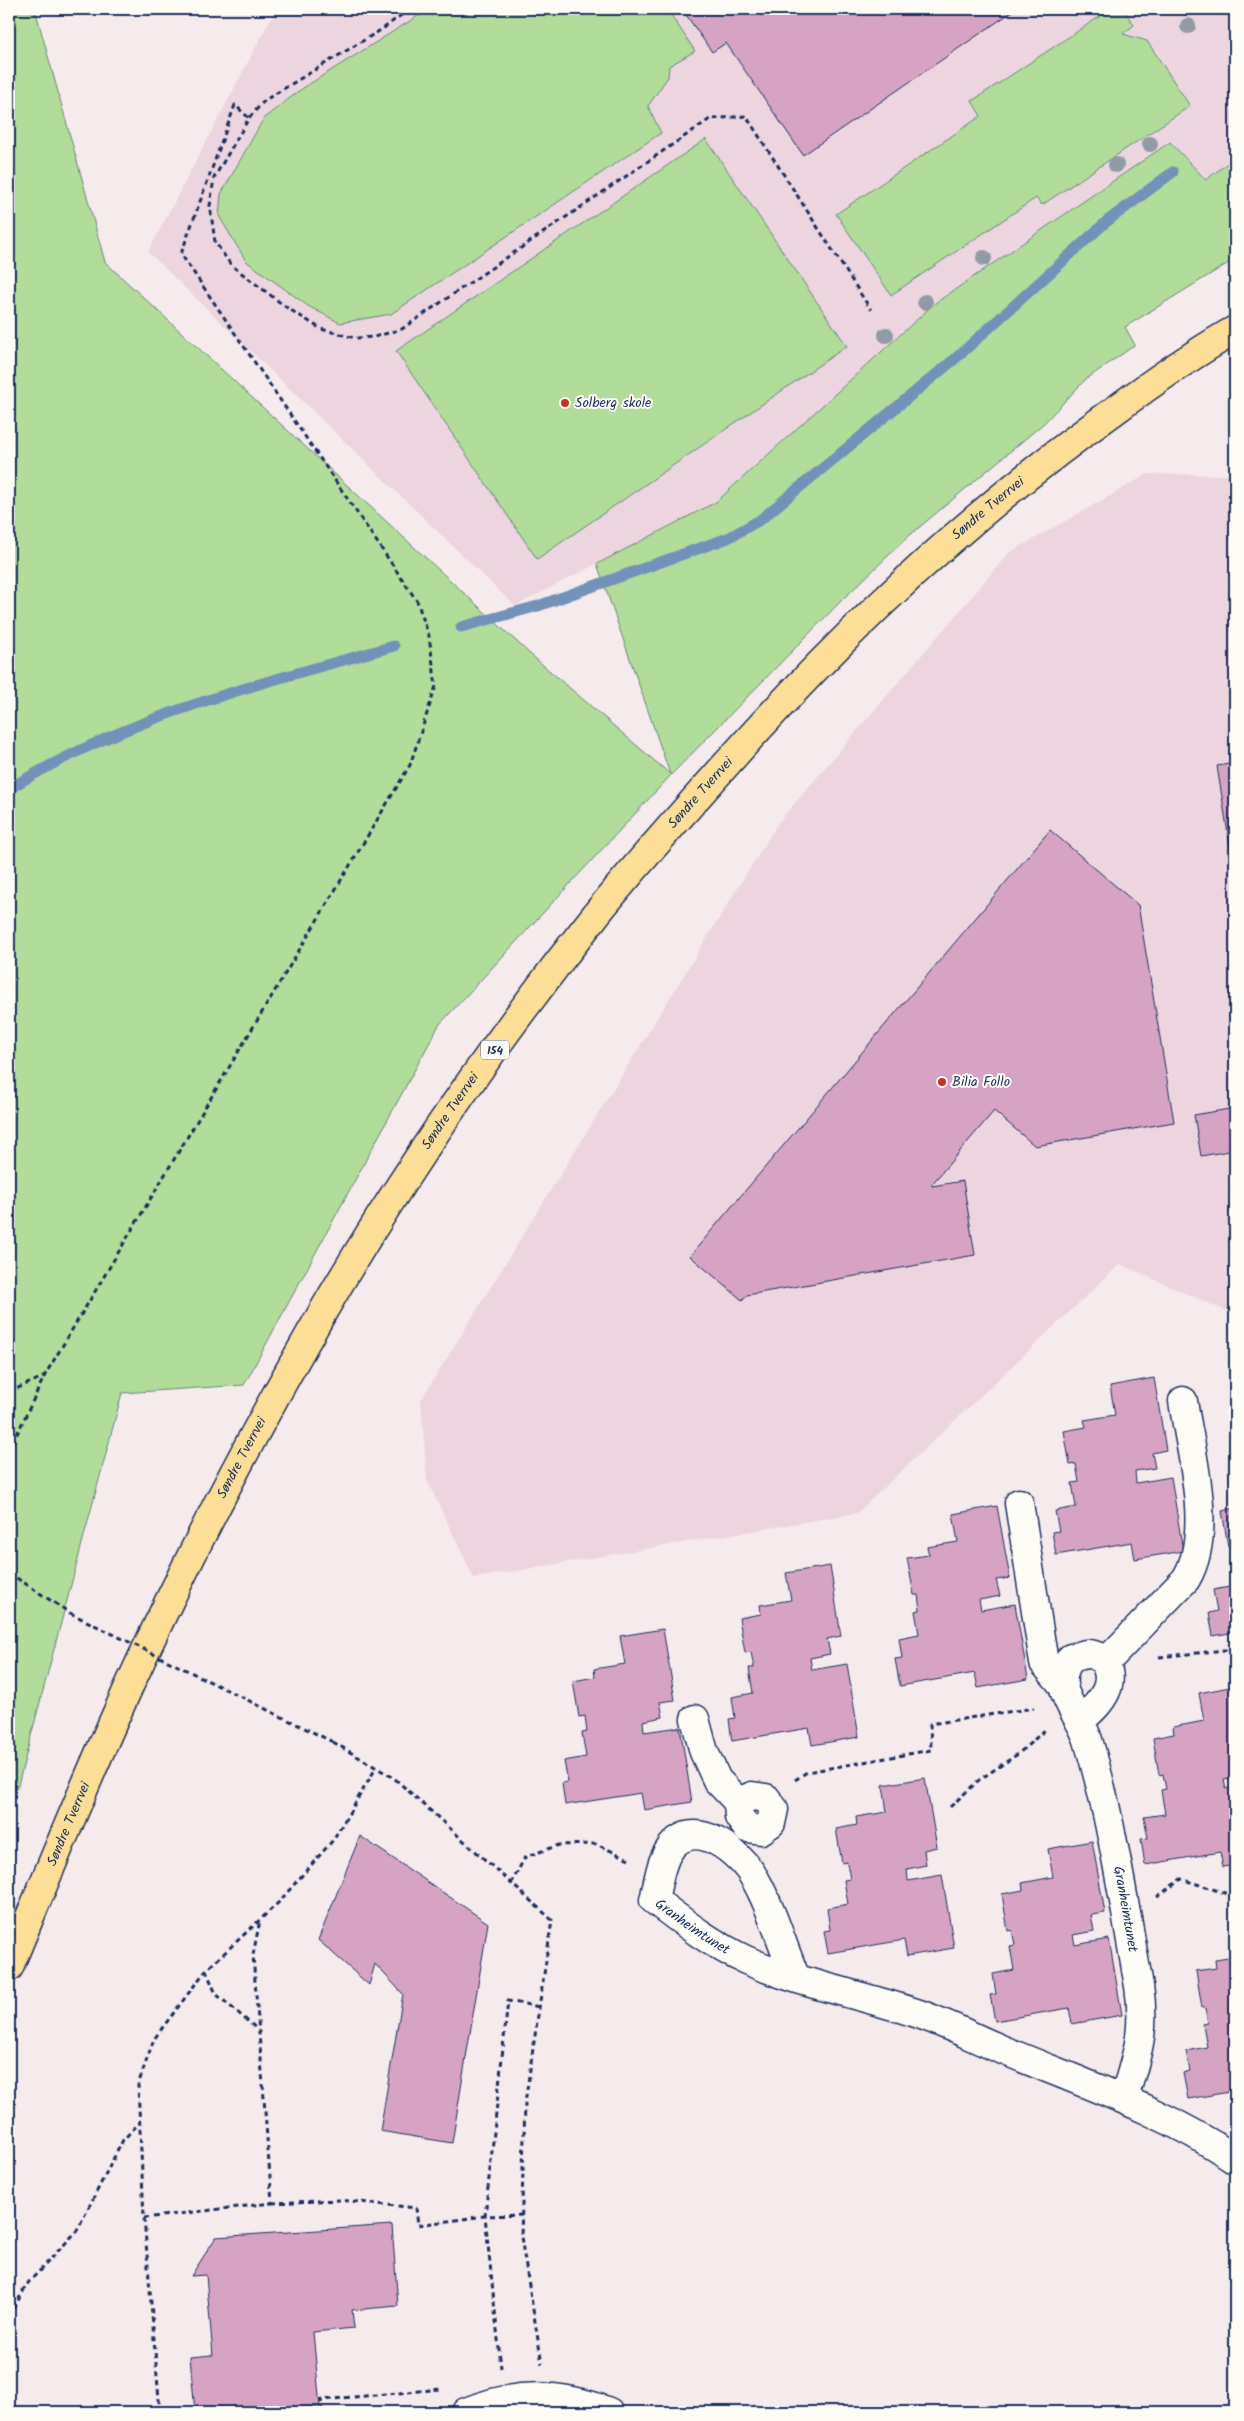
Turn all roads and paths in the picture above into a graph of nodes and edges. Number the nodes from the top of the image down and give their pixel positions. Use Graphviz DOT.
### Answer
graph roads {
  1 [pos="409,9"];
  2 [pos="249,118"];
  3 [pos="871,310"];
  4 [pos="1235,330"];
  5 [pos="45,1375"];
  6 [pos="9,1392"];
  7 [pos="1183,1402"];
  8 [pos="9,1451"];
  9 [pos="1019,1503"];
  10 [pos="9,1573"];
  11 [pos="1235,1653"];
  12 [pos="1107,1667"];
  13 [pos="1071,1704"];
  14 [pos="695,1719"];
  15 [pos="376,1768"];
  16 [pos="792,1783"];
  17 [pos="950,1807"];
  18 [pos="661,1875"];
  19 [pos="755,1877"];
  20 [pos="511,1884"];
  21 [pos="1235,1893"];
  22 [pos="1126,1919"];
  23 [pos="260,1920"];
  24 [pos="9,1967"];
  25 [pos="206,1970"];
  26 [pos="796,1978"];
  27 [pos="540,2007"];
  28 [pos="259,2030"];
  29 [pos="1124,2098"];
  30 [pos="140,2122"];
  31 [pos="1235,2158"];
  32 [pos="272,2203"];
  33 [pos="522,2215"];
  34 [pos="485,2216"];
  35 [pos="144,2218"];
  36 [pos="9,2316"];
  37 [pos="543,2370"];
  38 [pos="502,2374"];
  39 [pos="442,2389"];
  40 [pos="160,2412"];
  41 [pos="322,2412"];
  42 [pos="466,2412"];
  43 [pos="609,2412"];
  1 -- 2 [label="path"];
  2 -- 3 [label="path"];
  2 -- 5 [label="path"];
  4 -- 24 [label="main road, Søndre Tverrvei / 154"];
  5 -- 6 [label="path"];
  5 -- 8 [label="path"];
  7 -- 12 [label="street"];
  9 -- 13 [label="street, Granheimtunet"];
  10 -- 15 [label="path, bridge"];
  11 -- 12 [label="path"];
  12 -- 13 [label="street"];
  12 -- 13 [label="street"];
  13 -- 16 [label="path"];
  13 -- 17 [label="path"];
  13 -- 22 [label="street, Granheimtunet"];
  14 -- 19 [label="street, Granheimtunet"];
  15 -- 20 [label="path"];
  15 -- 23 [label="path"];
  18 -- 19 [label="street, Granheimtunet"];
  18 -- 20 [label="path"];
  18 -- 26 [label="street, Granheimtunet"];
  19 -- 26 [label="street, Granheimtunet"];
  20 -- 27 [label="path"];
  21 -- 22 [label="path"];
  22 -- 29 [label="street, Granheimtunet"];
  23 -- 25 [label="path"];
  23 -- 28 [label="path"];
  25 -- 28 [label="path"];
  25 -- 30 [label="path"];
  26 -- 29 [label="street, Granheimtunet"];
  27 -- 33 [label="path"];
  27 -- 34 [label="path"];
  28 -- 32 [label="path"];
  29 -- 31 [label="street, Granheimtunet"];
  30 -- 35 [label="path"];
  30 -- 36 [label="path"];
  32 -- 34 [label="path"];
  32 -- 35 [label="path"];
  33 -- 34 [label="path"];
  33 -- 37 [label="path"];
  34 -- 38 [label="path"];
  35 -- 40 [label="path"];
  39 -- 41 [label="path"];
  42 -- 43 [label="street"];
}
